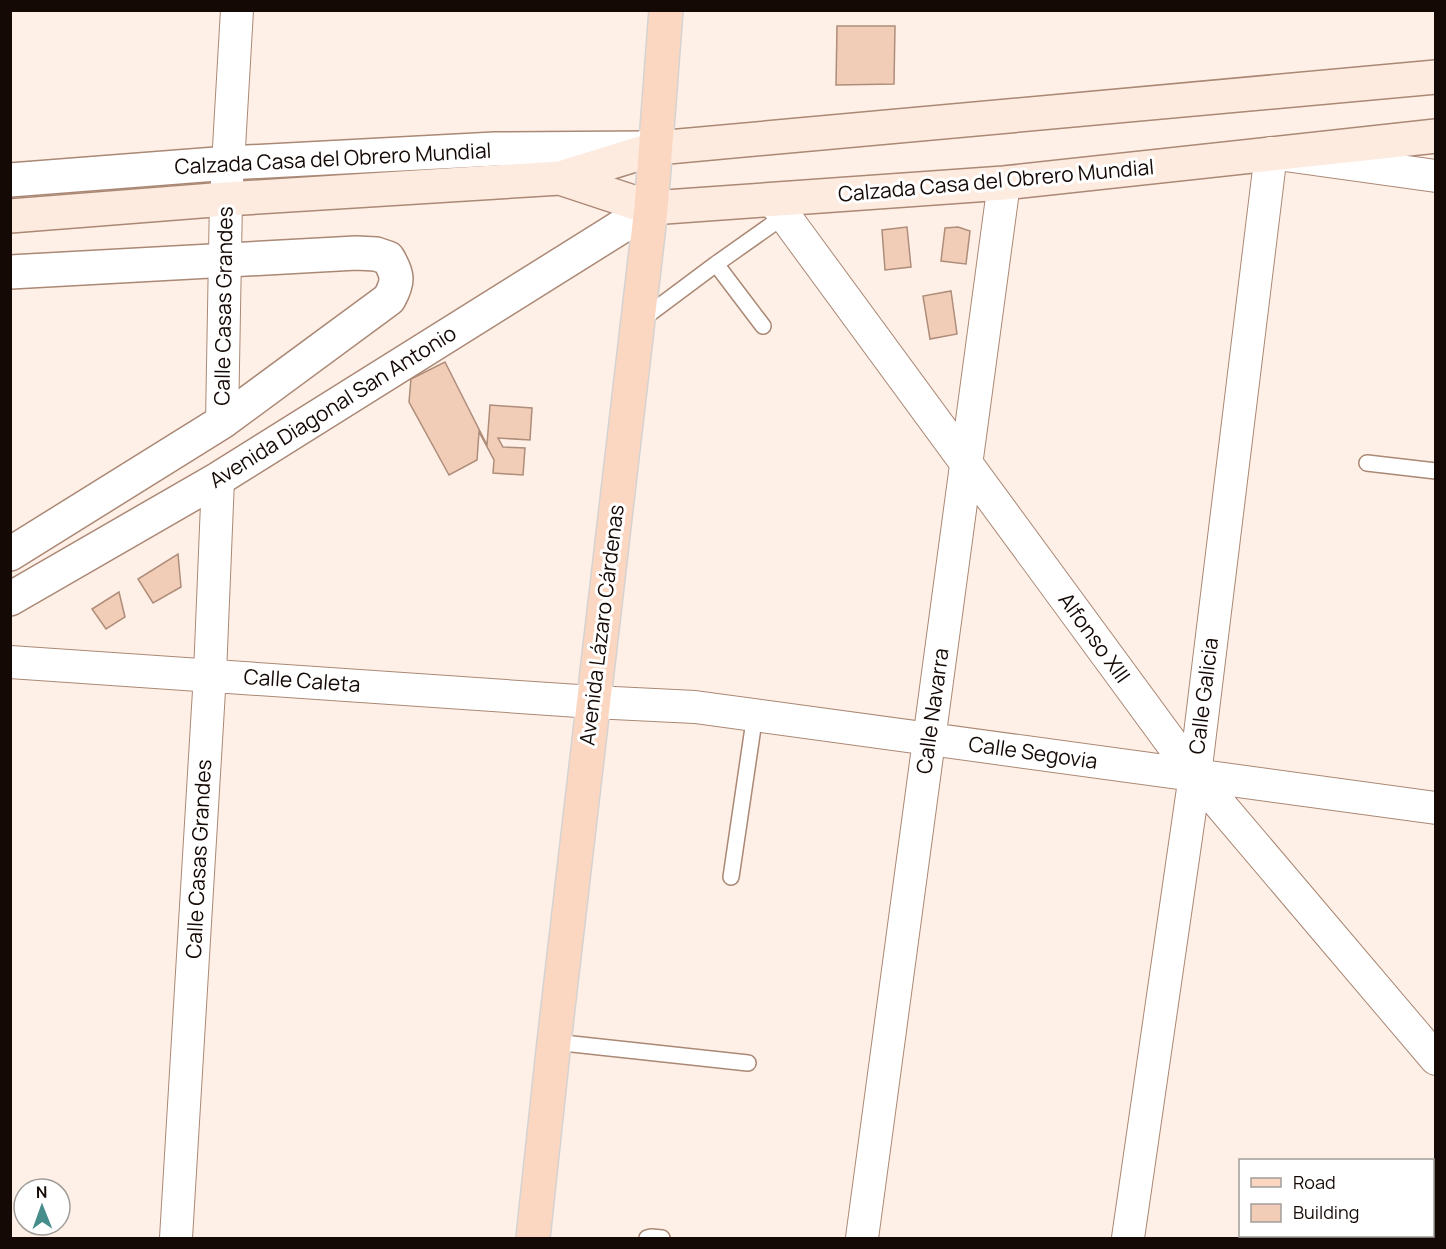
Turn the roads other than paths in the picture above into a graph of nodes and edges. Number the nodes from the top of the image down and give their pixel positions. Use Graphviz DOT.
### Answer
graph roads {
  1 [pos="237,10"];
  2 [pos="666,10"];
  3 [pos="1436,77"];
  4 [pos="1436,136"];
  5 [pos="657,148"];
  6 [pos="1271,153"];
  7 [pos="229,163"];
  8 [pos="1436,176"];
  9 [pos="560,178"];
  10 [pos="10,180"];
  11 [pos="1004,183"];
  12 [pos="226,199"];
  13 [pos="651,208"];
  14 [pos="778,208"];
  15 [pos="10,216"];
  16 [pos="226,260"];
  17 [pos="716,264"];
  18 [pos="10,272"];
  19 [pos="638,322"];
  20 [pos="763,326"];
  21 [pos="222,422"];
  22 [pos="965,463"];
  23 [pos="1367,463"];
  24 [pos="1436,471"];
  25 [pos="218,479"];
  26 [pos="10,554"];
  27 [pos="10,599"];
  28 [pos="10,662"];
  29 [pos="210,674"];
  30 [pos="593,702"];
  31 [pos="755,714"];
  32 [pos="929,739"];
  33 [pos="1195,775"];
  34 [pos="1436,808"];
  35 [pos="731,877"];
  36 [pos="554,1042"];
  37 [pos="1436,1059"];
  38 [pos="748,1063"];
  39 [pos="1436,1230"];
  40 [pos="176,1239"];
  41 [pos="533,1239"];
  42 [pos="647,1239"];
  43 [pos="662,1239"];
  44 [pos="862,1239"];
  45 [pos="1128,1239"];
  46 [pos="1434,1239"];
  1 -- 7 [label="street, Calle Casas Grandes"];
  2 -- 5 [label="main road, Avenida Lázaro Cárdenas"];
  3 -- 5 [label="main road, Calzada Casa del Obrero Mundial"];
  4 -- 6 [label="main road, Calzada Casa del Obrero Mundial"];
  5 -- 7 [label="street, Calzada Casa del Obrero Mundial"];
  5 -- 9 [label="main road, Calzada Casa del Obrero Mundial"];
  5 -- 13 [label="main road, Avenida Lázaro Cárdenas"];
  6 -- 8 [label="street"];
  6 -- 11 [label="main road, Calzada Casa del Obrero Mundial"];
  6 -- 33 [label="street, Calle Galicia"];
  7 -- 10 [label="street, Calzada Casa del Obrero Mundial"];
  7 -- 12 [label="street, Calle Casas Grandes"];
  9 -- 12 [label="main road, Calzada Casa del Obrero Mundial"];
  9 -- 13 [label="main road, Calzada Casa del Obrero Mundial"];
  11 -- 14 [label="main road, Calzada Casa del Obrero Mundial"];
  11 -- 22 [label="street, Calle Navarra"];
  12 -- 15 [label="main road, Calzada Casa del Obrero Mundial"];
  12 -- 16 [label="street, Calle Casas Grandes"];
  13 -- 14 [label="main road, Calzada Casa del Obrero Mundial"];
  13 -- 19 [label="main road, Avenida Lázaro Cárdenas"];
  13 -- 25 [label="street, Avenida Diagonal San Antonio"];
  14 -- 17 [label="lane"];
  14 -- 22 [label="street, Alfonso XIII"];
  16 -- 18 [label="street"];
  16 -- 21 [label="street, Calle Casas Grandes"];
  16 -- 21 [label="street"];
  17 -- 19 [label="lane"];
  17 -- 20 [label="lane"];
  19 -- 30 [label="main road, Avenida Lázaro Cárdenas"];
  21 -- 26 [label="street"];
  22 -- 32 [label="street, Calle Navarra"];
  22 -- 33 [label="street, Alfonso XIII"];
  23 -- 24 [label="lane"];
  25 -- 27 [label="street, Avenida Diagonal San Antonio"];
  25 -- 29 [label="street, Calle Casas Grandes"];
  28 -- 29 [label="street, Calle Caleta"];
  29 -- 30 [label="street, Calle Caleta"];
  29 -- 40 [label="street, Calle Casas Grandes"];
  30 -- 31 [label="street, Calle Segovia"];
  30 -- 36 [label="main road, Avenida Lázaro Cárdenas"];
  31 -- 32 [label="street, Calle Segovia"];
  31 -- 35 [label="lane"];
  32 -- 33 [label="street, Calle Segovia"];
  32 -- 44 [label="street, Calle Navarra"];
  33 -- 34 [label="street, Calle Segovia"];
  33 -- 37 [label="street, Alfonso XIII"];
  33 -- 45 [label="street, Calle Galicia"];
  36 -- 38 [label="lane"];
  36 -- 41 [label="main road, Avenida Lázaro Cárdenas"];
  39 -- 46 [label="street"];
  42 -- 43 [label="lane"];
}
